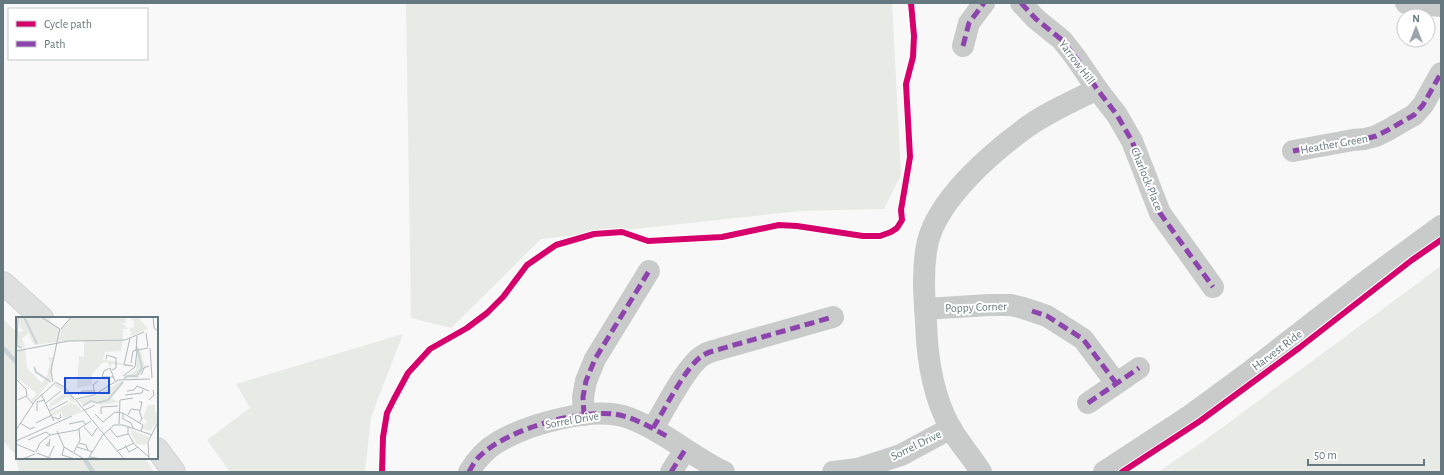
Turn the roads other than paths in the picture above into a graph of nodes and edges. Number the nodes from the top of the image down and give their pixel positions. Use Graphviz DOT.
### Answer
graph roads {
  1 [pos="984,3"];
  2 [pos="1021,3"];
  3 [pos="1406,3"];
  4 [pos="1441,6"];
  5 [pos="963,46"];
  6 [pos="1441,73"];
  7 [pos="1097,89"];
  8 [pos="1293,151"];
  9 [pos="1441,226"];
  10 [pos="650,271"];
  11 [pos="3,283"];
  12 [pos="1213,287"];
  13 [pos="925,309"];
  14 [pos="41,317"];
  15 [pos="834,317"];
  16 [pos="1138,368"];
  17 [pos="1116,383"];
  18 [pos="1088,403"];
  19 [pos="584,415"];
  20 [pos="653,428"];
  21 [pos="951,428"];
  22 [pos="158,450"];
  23 [pos="686,450"];
  24 [pos="174,472"];
  25 [pos="469,472"];
  26 [pos="671,472"];
  27 [pos="724,472"];
  28 [pos="833,472"];
  29 [pos="982,472"];
  30 [pos="1104,472"];
  1 -- 5 [label="street"];
  2 -- 7 [label="street, Yarrow Hill"];
  3 -- 4 [label="street"];
  6 -- 8 [label="street, Heather Green"];
  7 -- 12 [label="street, Charlock Place"];
  7 -- 13 [label="street"];
  9 -- 30 [label="street, Harvest Ride"];
  10 -- 19 [label="street"];
  11 -- 14 [label="main road"];
  13 -- 17 [label="street, Poppy Corner"];
  13 -- 21 [label="street"];
  15 -- 20 [label="street"];
  16 -- 17 [label="street"];
  17 -- 18 [label="street"];
  19 -- 20 [label="street, Sorrel Drive"];
  19 -- 25 [label="street, Sorrel Drive"];
  20 -- 23 [label="street, Sorrel Drive"];
  21 -- 28 [label="street, Sorrel Drive"];
  21 -- 29 [label="street"];
  22 -- 24 [label="main road"];
  23 -- 26 [label="street"];
  23 -- 27 [label="street, Sorrel Drive"];
}
